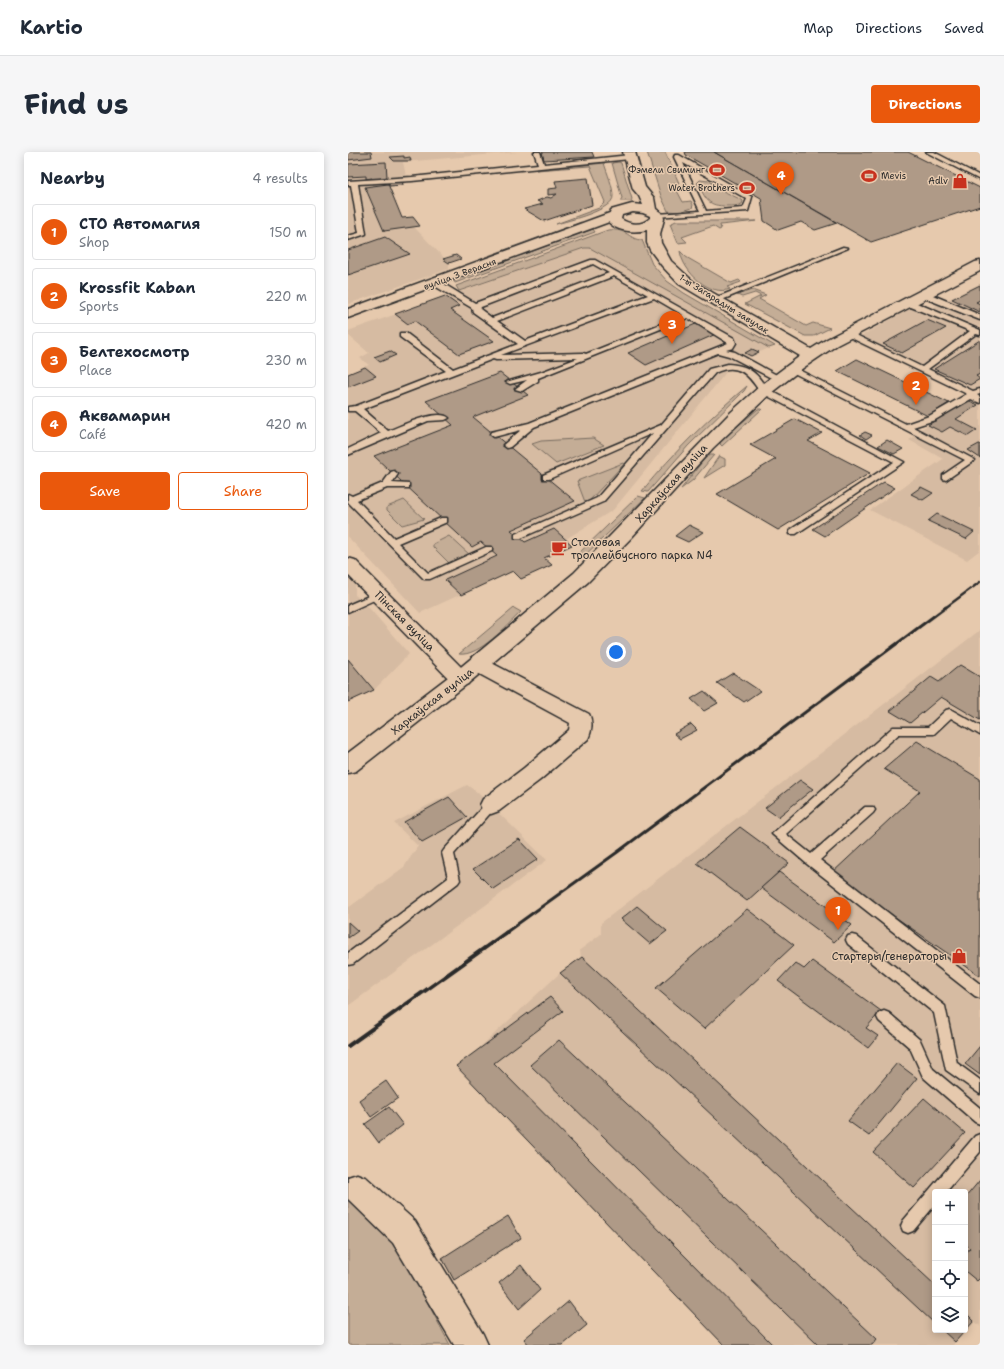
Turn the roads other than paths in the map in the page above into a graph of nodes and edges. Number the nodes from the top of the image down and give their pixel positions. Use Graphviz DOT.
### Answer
graph roads {
  1 [pos="537,152"];
  2 [pos="928,152"];
  3 [pos="629,155"];
  4 [pos="676,155"];
  5 [pos="541,165"];
  6 [pos="980,178"];
  7 [pos="351,182"];
  8 [pos="639,189"];
  9 [pos="632,208"];
  10 [pos="704,213"];
  11 [pos="654,216"];
  12 [pos="621,222"];
  13 [pos="348,238"];
  14 [pos="652,238"];
  15 [pos="845,248"];
  16 [pos="980,265"];
  17 [pos="615,273"];
  18 [pos="436,282"];
  19 [pos="925,295"];
  20 [pos="655,296"];
  21 [pos="714,300"];
  22 [pos="908,303"];
  23 [pos="476,307"];
  24 [pos="348,314"];
  25 [pos="689,315"];
  26 [pos="980,318"];
  27 [pos="491,321"];
  28 [pos="978,332"];
  29 [pos="846,334"];
  30 [pos="404,335"];
  31 [pos="524,344"];
  32 [pos="718,350"];
  33 [pos="591,355"];
  34 [pos="810,355"];
  35 [pos="488,358"];
  36 [pos="922,370"];
  37 [pos="451,371"];
  38 [pos="544,374"];
  39 [pos="777,379"];
  40 [pos="510,382"];
  41 [pos="520,389"];
  42 [pos="976,392"];
  43 [pos="980,401"];
  44 [pos="352,408"];
  45 [pos="436,410"];
  46 [pos="445,418"];
  47 [pos="427,419"];
  48 [pos="532,425"];
  49 [pos="664,426"];
  50 [pos="906,427"];
  51 [pos="387,434"];
  52 [pos="494,434"];
  53 [pos="508,445"];
  54 [pos="348,452"];
  55 [pos="394,474"];
  56 [pos="546,477"];
  57 [pos="946,477"];
  58 [pos="386,485"];
  59 [pos="406,486"];
  60 [pos="349,498"];
  61 [pos="444,520"];
  62 [pos="793,532"];
  63 [pos="518,536"];
  64 [pos="392,542"];
  65 [pos="489,549"];
  66 [pos="348,564"];
  67 [pos="378,595"];
  68 [pos="348,609"];
  69 [pos="479,665"];
  70 [pos="461,679"];
  71 [pos="980,730"];
  72 [pos="348,765"];
  73 [pos="491,805"];
  74 [pos="869,810"];
  75 [pos="811,860"];
  76 [pos="852,940"];
  77 [pos="348,960"];
  78 [pos="980,992"];
  79 [pos="884,1018"];
  80 [pos="980,1088"];
  81 [pos="980,1117"];
  82 [pos="980,1141"];
  83 [pos="357,1188"];
  84 [pos="939,1189"];
  85 [pos="932,1198"];
  86 [pos="908,1226"];
  87 [pos="472,1345"];
  1 -- 5 [label="lane"];
  2 -- 6 [label="lane"];
  3 -- 5 [label="lane"];
  3 -- 8 [label="main road"];
  4 -- 10 [label="lane"];
  4 -- 10 [label="lane"];
  5 -- 7 [label="lane"];
  7 -- 13 [label="lane"];
  8 -- 9 [label="main road"];
  8 -- 11 [label="main road"];
  9 -- 11 [label="main road"];
  9 -- 12 [label="main road"];
  10 -- 11 [label="lane"];
  11 -- 12 [label="main road"];
  11 -- 14 [label="main road"];
  12 -- 14 [label="main road"];
  12 -- 18 [label="main road, вуліца 3 Верасня"];
  14 -- 21 [label="main road, 1-ы Загарадны завулак"];
  15 -- 21 [label="lane"];
  16 -- 19 [label="main road, Харкаўская вуліца"];
  17 -- 20 [label="lane"];
  17 -- 23 [label="lane"];
  17 -- 27 [label="lane"];
  18 -- 23 [label="lane"];
  18 -- 24 [label="main road, вуліца 3 Верасня"];
  19 -- 22 [label="main road, Харкаўская вуліца"];
  19 -- 26 [label="lane"];
  20 -- 25 [label="lane"];
  20 -- 31 [label="lane"];
  21 -- 34 [label="main road, 1-ы Загарадны завулак"];
  22 -- 28 [label="lane"];
  22 -- 29 [label="main road, Харкаўская вуліца"];
  23 -- 27 [label="lane"];
  25 -- 32 [label="lane"];
  25 -- 33 [label="lane"];
  27 -- 31 [label="lane"];
  28 -- 36 [label="lane"];
  29 -- 34 [label="main road, Харкаўская вуліца"];
  29 -- 36 [label="lane"];
  30 -- 37 [label="lane"];
  31 -- 35 [label="lane"];
  32 -- 39 [label="lane"];
  32 -- 48 [label="lane"];
  33 -- 35 [label="lane"];
  33 -- 38 [label="lane"];
  34 -- 39 [label="main road, Харкаўская вуліца"];
  35 -- 37 [label="lane"];
  36 -- 42 [label="lane"];
  37 -- 44 [label="lane"];
  38 -- 40 [label="lane"];
  38 -- 41 [label="lane"];
  39 -- 49 [label="lane"];
  39 -- 50 [label="lane"];
  39 -- 62 [label="lane"];
  39 -- 69 [label="main road, Харкаўская вуліца"];
  42 -- 43 [label="lane"];
  42 -- 50 [label="lane"];
  44 -- 51 [label="lane"];
  45 -- 47 [label="lane"];
  46 -- 47 [label="lane"];
  47 -- 51 [label="lane"];
  48 -- 52 [label="lane"];
  48 -- 53 [label="lane"];
  49 -- 56 [label="lane"];
  49 -- 63 [label="lane"];
  50 -- 57 [label="lane"];
  51 -- 54 [label="lane"];
  55 -- 58 [label="lane"];
  58 -- 59 [label="lane"];
  58 -- 60 [label="lane"];
  60 -- 64 [label="lane"];
  61 -- 64 [label="lane"];
  64 -- 65 [label="lane"];
  66 -- 67 [label="main road, Пінская вуліца"];
  67 -- 68 [label="lane"];
  67 -- 70 [label="main road, Пінская вуліца"];
  69 -- 70 [label="main road, Харкаўская вуліца"];
  69 -- 73 [label="main road"];
  70 -- 72 [label="main road, Харкаўская вуліца"];
  71 -- 75 [label="lane"];
  73 -- 77 [label="lane"];
  74 -- 75 [label="lane"];
  75 -- 78 [label="lane"];
  76 -- 80 [label="lane"];
  79 -- 81 [label="lane"];
  82 -- 84 [label="lane"];
  83 -- 87 [label="main road"];
  85 -- 86 [label="lane"];
}
